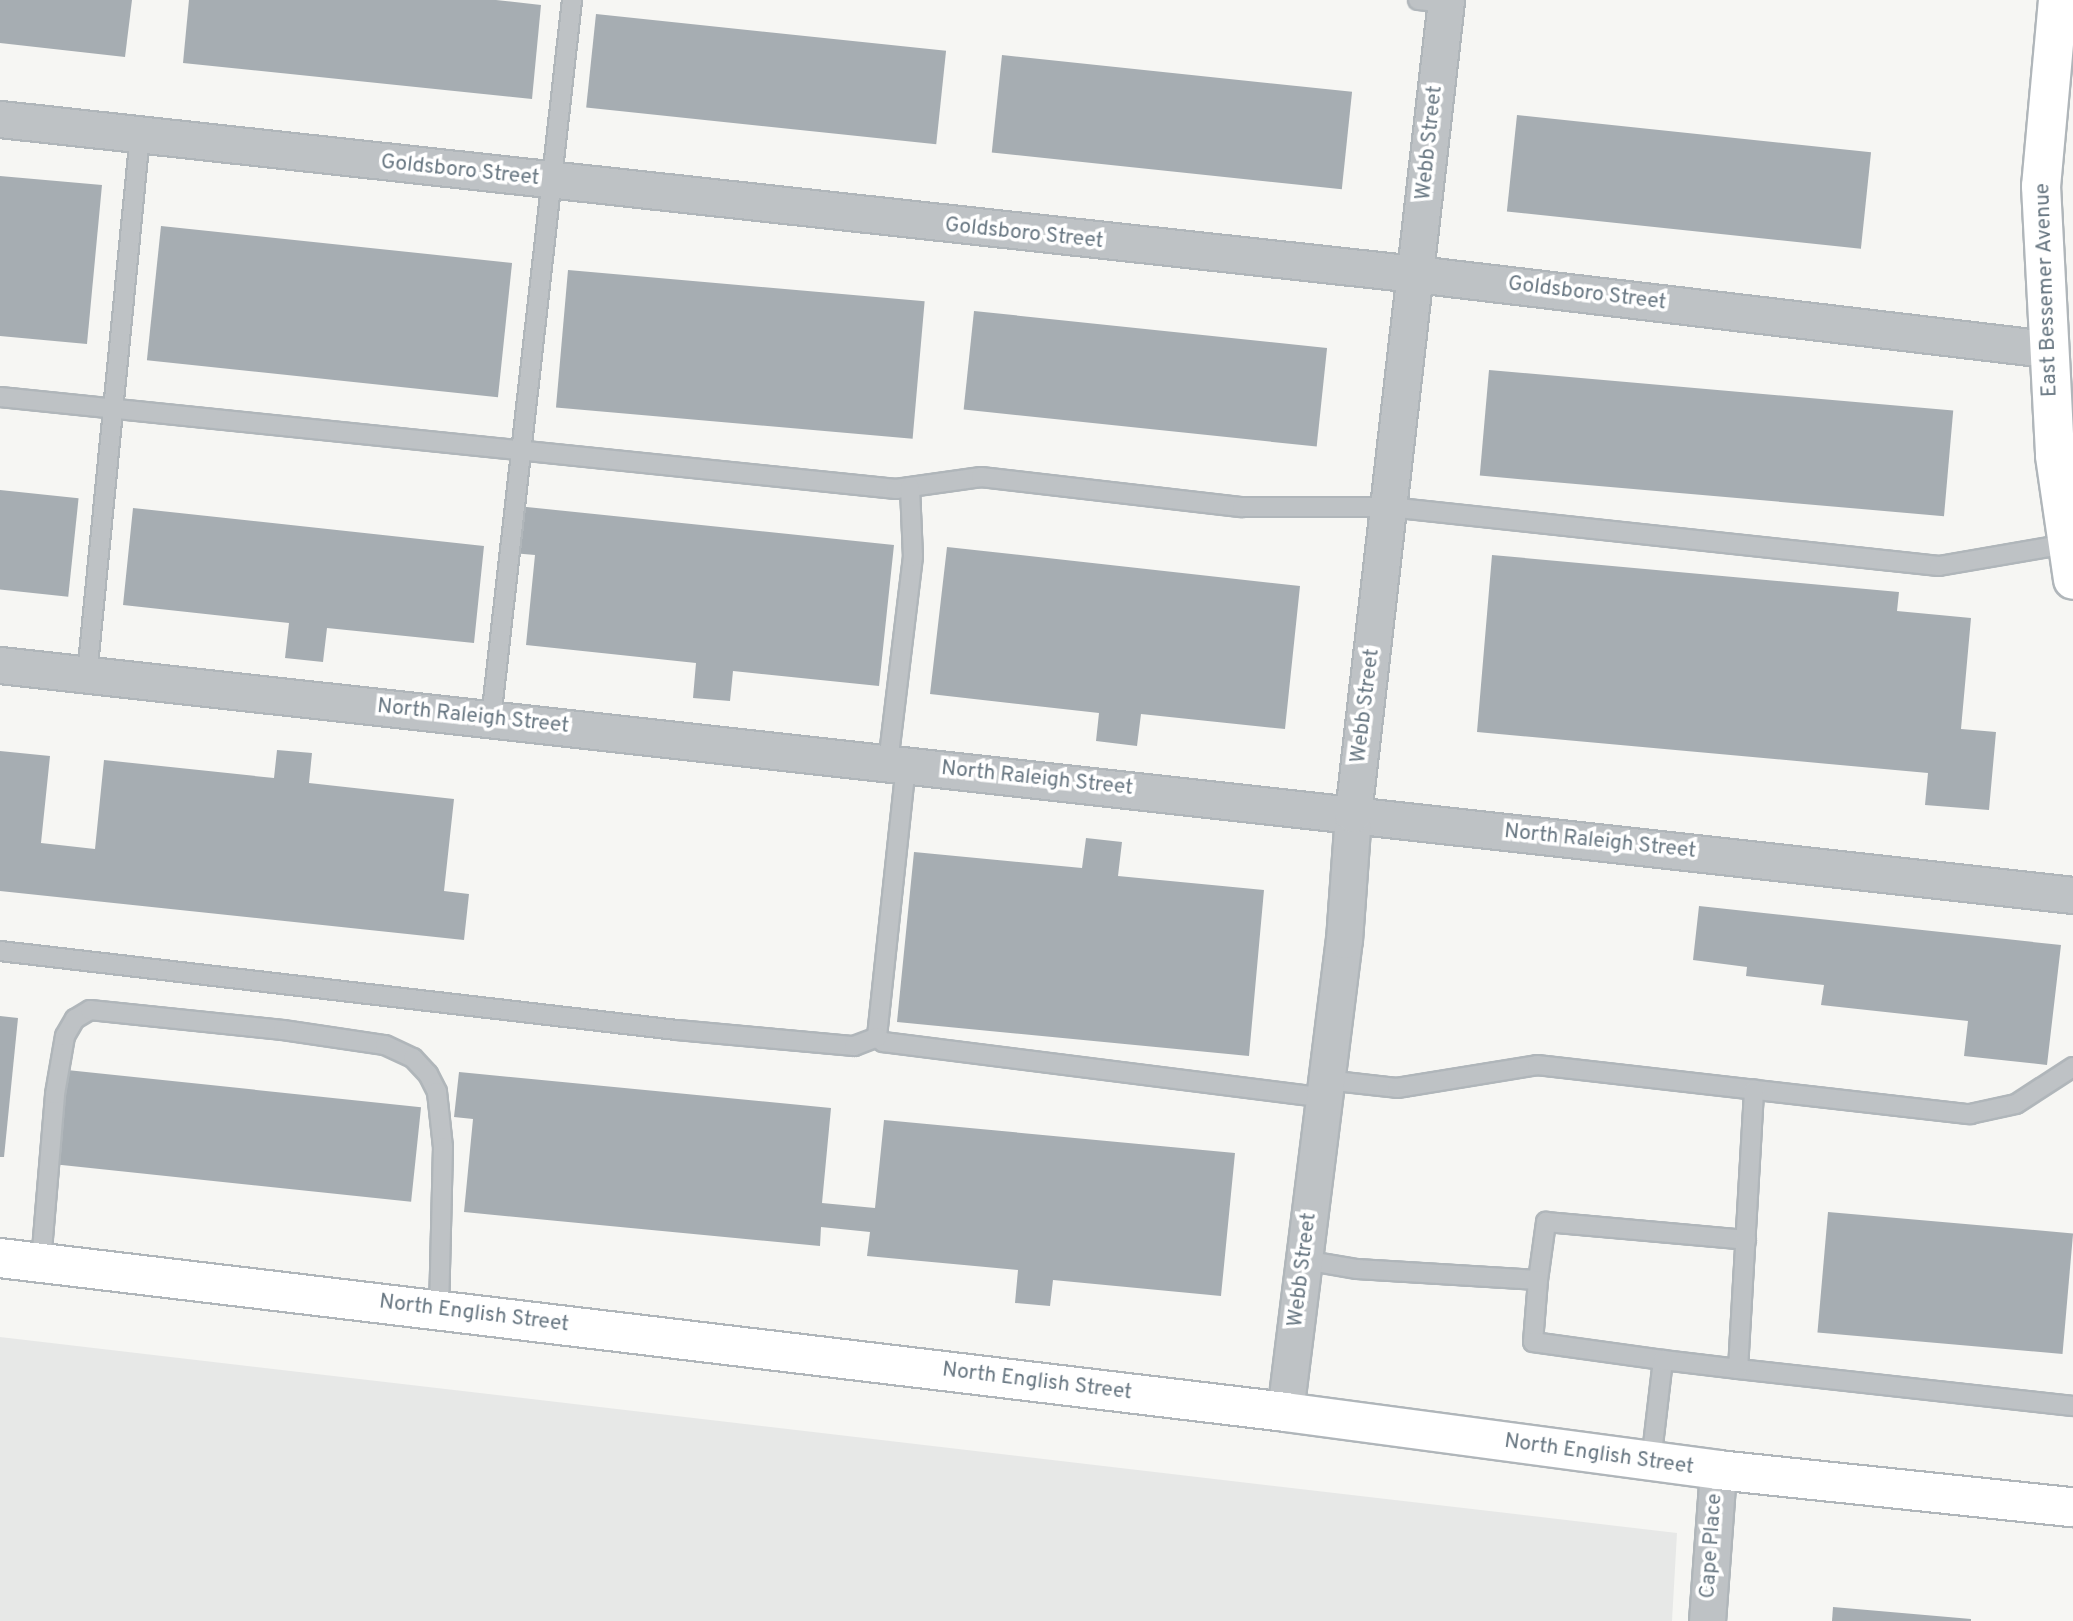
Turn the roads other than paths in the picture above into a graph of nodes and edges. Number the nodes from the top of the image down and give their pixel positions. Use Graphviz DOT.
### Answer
graph roads {
  1 [pos="572,0"];
  2 [pos="2058,0"];
  3 [pos="1437,1"];
  4 [pos="0,120"];
  5 [pos="140,135"];
  6 [pos="550,181"];
  7 [pos="1416,274"];
  8 [pos="2047,349"];
  9 [pos="0,397"];
  10 [pos="115,410"];
  11 [pos="520,453"];
  12 [pos="910,487"];
  13 [pos="1389,507"];
  14 [pos="2071,557"];
  15 [pos="0,665"];
  16 [pos="87,674"];
  17 [pos="491,719"];
  18 [pos="897,764"];
  19 [pos="1353,814"];
  20 [pos="2073,895"];
  21 [pos="0,951"];
  22 [pos="877,1037"];
  23 [pos="2073,1068"];
  24 [pos="1325,1089"];
  25 [pos="1754,1090"];
  26 [pos="1746,1240"];
  27 [pos="0,1258"];
  28 [pos="1304,1261"];
  29 [pos="41,1262"];
  30 [pos="1538,1280"];
  31 [pos="439,1310"];
  32 [pos="1663,1360"];
  33 [pos="1738,1369"];
  34 [pos="2073,1406"];
  35 [pos="1285,1412"];
  36 [pos="1651,1462"];
  37 [pos="1718,1470"];
  38 [pos="2073,1507"];
  39 [pos="1707,1621"];
  1 -- 6 [label="lane"];
  2 -- 8 [label="street, East Bessemer Avenue"];
  3 -- 7 [label="street, Webb Street"];
  4 -- 5 [label="street, Goldsboro Street"];
  5 -- 6 [label="street, Goldsboro Street"];
  5 -- 10 [label="lane"];
  6 -- 7 [label="street, Goldsboro Street"];
  6 -- 11 [label="lane"];
  7 -- 8 [label="street, Goldsboro Street"];
  7 -- 13 [label="street, Webb Street"];
  8 -- 14 [label="street, East Bessemer Avenue"];
  9 -- 10 [label="lane"];
  10 -- 11 [label="lane"];
  10 -- 16 [label="lane"];
  11 -- 12 [label="lane"];
  11 -- 17 [label="lane"];
  12 -- 13 [label="lane"];
  12 -- 18 [label="lane"];
  13 -- 14 [label="lane"];
  13 -- 19 [label="street, Webb Street"];
  15 -- 16 [label="street, North Raleigh Street"];
  16 -- 17 [label="street, North Raleigh Street"];
  17 -- 18 [label="street, North Raleigh Street"];
  18 -- 19 [label="street, North Raleigh Street"];
  18 -- 22 [label="lane"];
  19 -- 20 [label="street, North Raleigh Street"];
  19 -- 24 [label="street, Webb Street"];
  21 -- 22 [label="lane"];
  22 -- 24 [label="lane"];
  23 -- 25 [label="lane"];
  24 -- 25 [label="lane"];
  24 -- 28 [label="street, Webb Street"];
  25 -- 26 [label="lane"];
  26 -- 30 [label="lane"];
  26 -- 33 [label="lane"];
  27 -- 29 [label="street, North English Street"];
  28 -- 30 [label="lane"];
  28 -- 35 [label="street, Webb Street"];
  29 -- 31 [label="street, North English Street"];
  29 -- 31 [label="lane"];
  30 -- 32 [label="lane"];
  31 -- 35 [label="street, North English Street"];
  32 -- 33 [label="lane"];
  32 -- 36 [label="lane"];
  33 -- 34 [label="lane"];
  35 -- 36 [label="street, North English Street"];
  36 -- 37 [label="street, North English Street"];
  37 -- 38 [label="street, North English Street"];
  37 -- 39 [label="street, Cape Place"];
}
